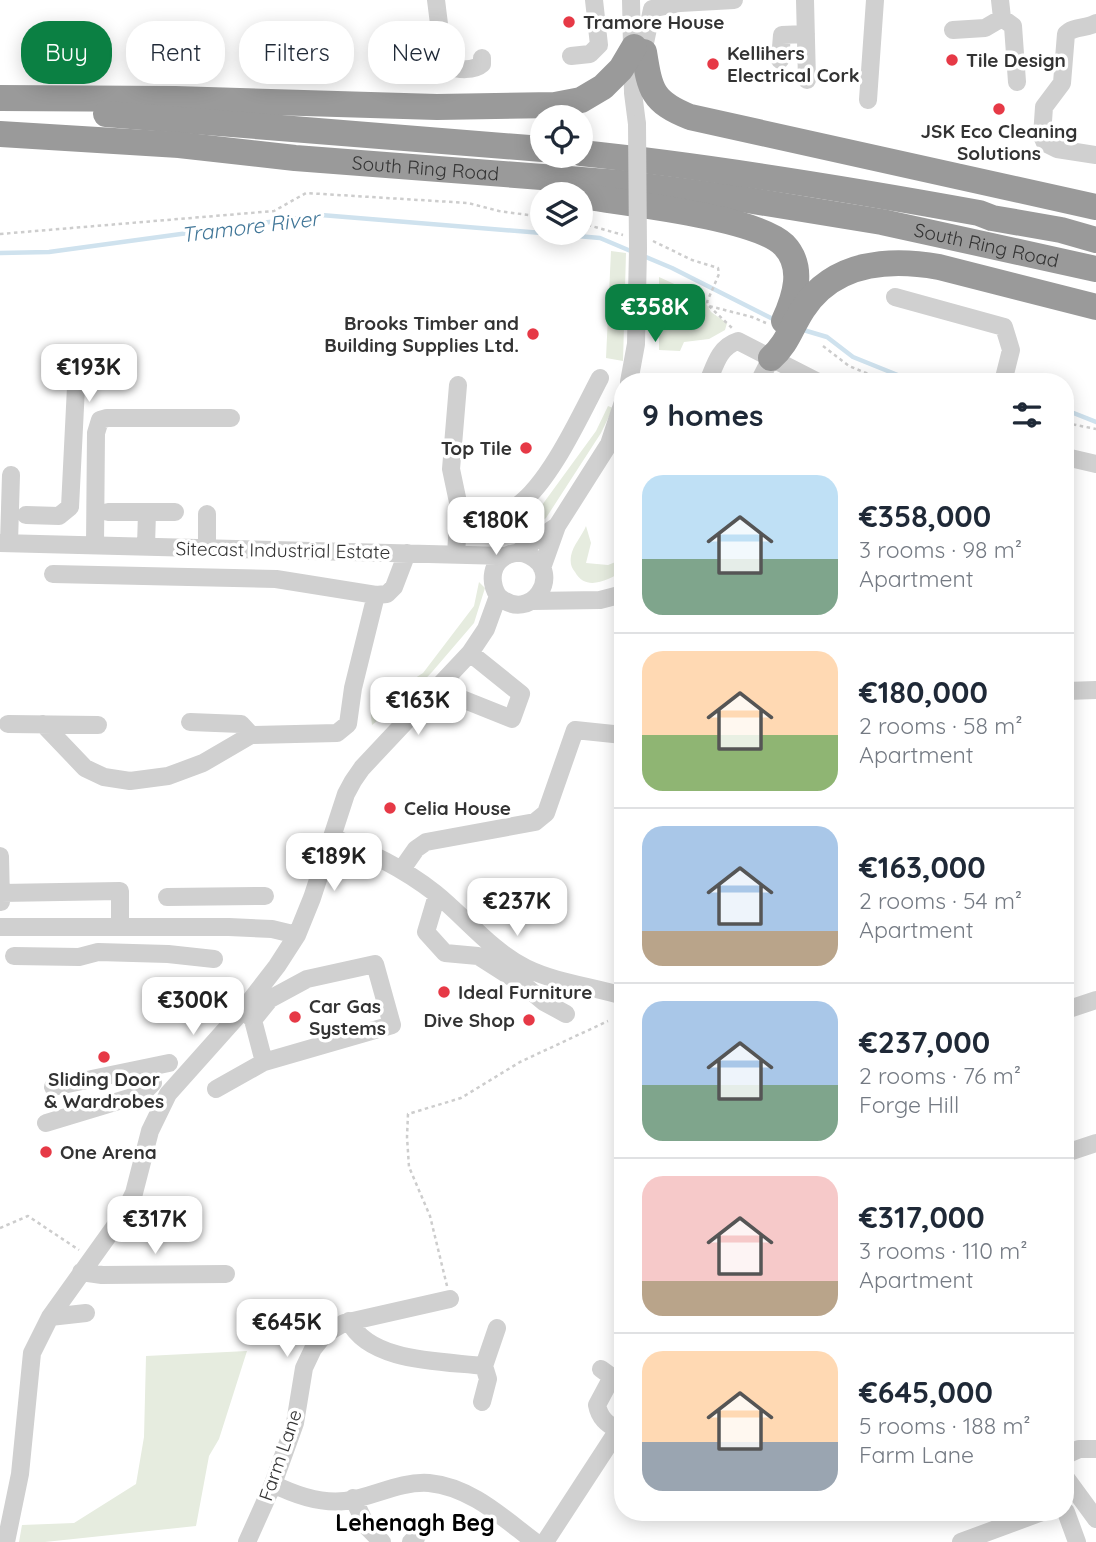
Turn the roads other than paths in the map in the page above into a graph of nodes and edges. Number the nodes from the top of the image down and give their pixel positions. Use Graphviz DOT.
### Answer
graph roads {
  1 [pos="436,0"];
  2 [pos="594,0"];
  3 [pos="631,0"];
  4 [pos="734,0"];
  5 [pos="805,0"];
  6 [pos="875,0"];
  7 [pos="1000,0"];
  8 [pos="657,6"];
  9 [pos="1002,19"];
  10 [pos="1096,23"];
  11 [pos="953,30"];
  12 [pos="806,34"];
  13 [pos="639,49"];
  14 [pos="572,56"];
  15 [pos="482,58"];
  16 [pos="780,60"];
  17 [pos="807,80"];
  18 [pos="1017,82"];
  19 [pos="0,98"];
  20 [pos="869,100"];
  21 [pos="0,105"];
  22 [pos="0,134"];
  23 [pos="530,148"];
  24 [pos="593,154"];
  25 [pos="1096,155"];
  26 [pos="381,165"];
  27 [pos="530,188"];
  28 [pos="593,198"];
  29 [pos="1096,207"];
  30 [pos="882,222"];
  31 [pos="1096,239"];
  32 [pos="1096,272"];
  33 [pos="1096,283"];
  34 [pos="895,297"];
  35 [pos="1096,307"];
  36 [pos="771,358"];
  37 [pos="77,367"];
  38 [pos="631,373"];
  39 [pos="712,373"];
  40 [pos="764,373"];
  41 [pos="799,373"];
  42 [pos="1005,373"];
  43 [pos="600,379"];
  44 [pos="458,385"];
  45 [pos="232,418"];
  46 [pos="614,427"];
  47 [pos="1074,459"];
  48 [pos="1096,464"];
  49 [pos="10,475"];
  50 [pos="12,512"];
  51 [pos="108,512"];
  52 [pos="147,512"];
  53 [pos="174,512"];
  54 [pos="207,514"];
  55 [pos="59,516"];
  56 [pos="459,519"];
  57 [pos="556,526"];
  58 [pos="4,543"];
  59 [pos="58,544"];
  60 [pos="95,545"];
  61 [pos="146,546"];
  62 [pos="207,548"];
  63 [pos="407,553"];
  64 [pos="512,554"];
  65 [pos="463,555"];
  66 [pos="543,572"];
  67 [pos="53,575"];
  68 [pos="495,589"];
  69 [pos="376,595"];
  70 [pos="614,596"];
  71 [pos="572,600"];
  72 [pos="526,603"];
  73 [pos="486,629"];
  74 [pos="470,653"];
  75 [pos="437,689"];
  76 [pos="1096,690"];
  77 [pos="1074,691"];
  78 [pos="190,722"];
  79 [pos="8,724"];
  80 [pos="43,724"];
  81 [pos="98,725"];
  82 [pos="251,735"];
  83 [pos="614,735"];
  84 [pos="331,837"];
  85 [pos="0,856"];
  86 [pos="402,869"];
  87 [pos="437,895"];
  88 [pos="230,896"];
  89 [pos="265,896"];
  90 [pos="1,898"];
  91 [pos="0,927"];
  92 [pos="96,927"];
  93 [pos="120,927"];
  94 [pos="229,927"];
  95 [pos="178,928"];
  96 [pos="297,935"];
  97 [pos="98,952"];
  98 [pos="14,956"];
  99 [pos="214,959"];
  100 [pos="614,993"];
  101 [pos="1096,1000"];
  102 [pos="1074,1007"];
  103 [pos="566,1014"];
  104 [pos="248,1015"];
  105 [pos="264,1062"];
  106 [pos="169,1063"];
  107 [pos="151,1076"];
  108 [pos="53,1087"];
  109 [pos="216,1089"];
  110 [pos="168,1094"];
  111 [pos="46,1123"];
  112 [pos="1096,1143"];
  113 [pos="1074,1150"];
  114 [pos="86,1265"];
  115 [pos="226,1274"];
  116 [pos="450,1299"];
  117 [pos="86,1314"];
  118 [pos="50,1317"];
  119 [pos="349,1321"];
  120 [pos="497,1328"];
  121 [pos="484,1366"];
  122 [pos="601,1369"];
  123 [pos="482,1402"];
  124 [pos="614,1428"];
  125 [pos="614,1441"];
  126 [pos="1096,1449"];
  127 [pos="1074,1451"];
  128 [pos="273,1484"];
  129 [pos="1074,1490"];
  130 [pos="353,1498"];
  131 [pos="1096,1519"];
  132 [pos="1018,1521"];
  133 [pos="1069,1521"];
  134 [pos="6,1542"];
  135 [pos="247,1542"];
  136 [pos="382,1542"];
  137 [pos="535,1542"];
  138 [pos="545,1542"];
  139 [pos="961,1542"];
  140 [pos="1077,1542"];
  1 -- 15 [label="street"];
  2 -- 14 [label="street"];
  3 -- 8 [label="street"];
  3 -- 13 [label="street"];
  4 -- 8 [label="street"];
  5 -- 12 [label="street"];
  6 -- 20 [label="street"];
  7 -- 9 [label="street"];
  8 -- 13 [label="street"];
  9 -- 11 [label="street"];
  9 -- 18 [label="street"];
  10 -- 25 [label="street"];
  12 -- 16 [label="street"];
  12 -- 17 [label="street"];
  13 -- 19 [label="highway"];
  13 -- 29 [label="highway"];
  13 -- 38 [label="street, bridge"];
  21 -- 23 [label="highway, South Ring Road"];
  22 -- 26 [label="highway, South Ring Road"];
  24 -- 31 [label="highway, South Ring Road"];
  26 -- 27 [label="highway"];
  26 -- 30 [label="highway, South Ring Road"];
  28 -- 36 [label="highway"];
  30 -- 32 [label="highway, South Ring Road"];
  30 -- 33 [label="highway"];
  34 -- 42 [label="street"];
  35 -- 36 [label="highway"];
  36 -- 39 [label="street"];
  36 -- 40 [label="street"];
  36 -- 41 [label="street"];
  37 -- 55 [label="street"];
  43 -- 56 [label="street"];
  44 -- 56 [label="street"];
  45 -- 60 [label="street"];
  46 -- 57 [label="street"];
  47 -- 48 [label="street"];
  49 -- 50 [label="street"];
  50 -- 55 [label="street"];
  50 -- 58 [label="street"];
  51 -- 52 [label="street"];
  52 -- 53 [label="street"];
  52 -- 61 [label="street"];
  54 -- 62 [label="street"];
  55 -- 59 [label="street"];
  56 -- 65 [label="street"];
  57 -- 64 [label="street"];
  57 -- 66 [label="street"];
  58 -- 59 [label="street, Sitecast Industrial Estate"];
  59 -- 60 [label="street, Sitecast Industrial Estate"];
  60 -- 61 [label="street, Sitecast Industrial Estate"];
  61 -- 62 [label="street, Sitecast Industrial Estate"];
  62 -- 63 [label="street, Sitecast Industrial Estate"];
  63 -- 65 [label="street, Sitecast Industrial Estate"];
  63 -- 69 [label="street"];
  64 -- 65 [label="street, Sitecast Industrial Estate"];
  64 -- 66 [label="street"];
  64 -- 68 [label="street"];
  65 -- 68 [label="street"];
  66 -- 71 [label="street"];
  66 -- 72 [label="street"];
  67 -- 69 [label="street"];
  68 -- 72 [label="street"];
  68 -- 73 [label="street"];
  69 -- 82 [label="street"];
  70 -- 71 [label="street"];
  71 -- 72 [label="street"];
  72 -- 73 [label="street"];
  73 -- 74 [label="street"];
  74 -- 75 [label="street"];
  74 -- 75 [label="street"];
  75 -- 84 [label="street"];
  76 -- 77 [label="street"];
  78 -- 82 [label="street"];
  79 -- 80 [label="street"];
  80 -- 81 [label="street"];
  80 -- 82 [label="street"];
  83 -- 86 [label="street"];
  84 -- 86 [label="street"];
  84 -- 96 [label="street"];
  85 -- 90 [label="street"];
  86 -- 87 [label="street"];
  87 -- 100 [label="street"];
  87 -- 103 [label="street"];
  88 -- 89 [label="street"];
  88 -- 94 [label="street"];
  88 -- 95 [label="street"];
  90 -- 93 [label="street"];
  91 -- 92 [label="street"];
  92 -- 93 [label="street"];
  92 -- 97 [label="street"];
  93 -- 95 [label="street"];
  94 -- 95 [label="street"];
  94 -- 96 [label="street"];
  96 -- 104 [label="street"];
  97 -- 98 [label="street"];
  97 -- 99 [label="street"];
  101 -- 102 [label="street"];
  104 -- 105 [label="street"];
  104 -- 105 [label="street"];
  104 -- 110 [label="street"];
  105 -- 109 [label="street"];
  106 -- 107 [label="street"];
  107 -- 108 [label="street"];
  107 -- 110 [label="street"];
  107 -- 111 [label="street"];
  110 -- 114 [label="street"];
  112 -- 113 [label="street"];
  114 -- 115 [label="street"];
  114 -- 118 [label="street"];
  116 -- 119 [label="street, Farm Lane"];
  117 -- 118 [label="street"];
  118 -- 134 [label="street"];
  119 -- 121 [label="street"];
  119 -- 128 [label="street, Farm Lane"];
  120 -- 121 [label="street"];
  121 -- 123 [label="street"];
  122 -- 124 [label="street"];
  125 -- 138 [label="street"];
  126 -- 127 [label="street"];
  128 -- 130 [label="street"];
  128 -- 135 [label="street, Farm Lane"];
  129 -- 131 [label="street"];
  130 -- 136 [label="street"];
  130 -- 137 [label="street"];
  132 -- 139 [label="street"];
  133 -- 140 [label="street"];
}
